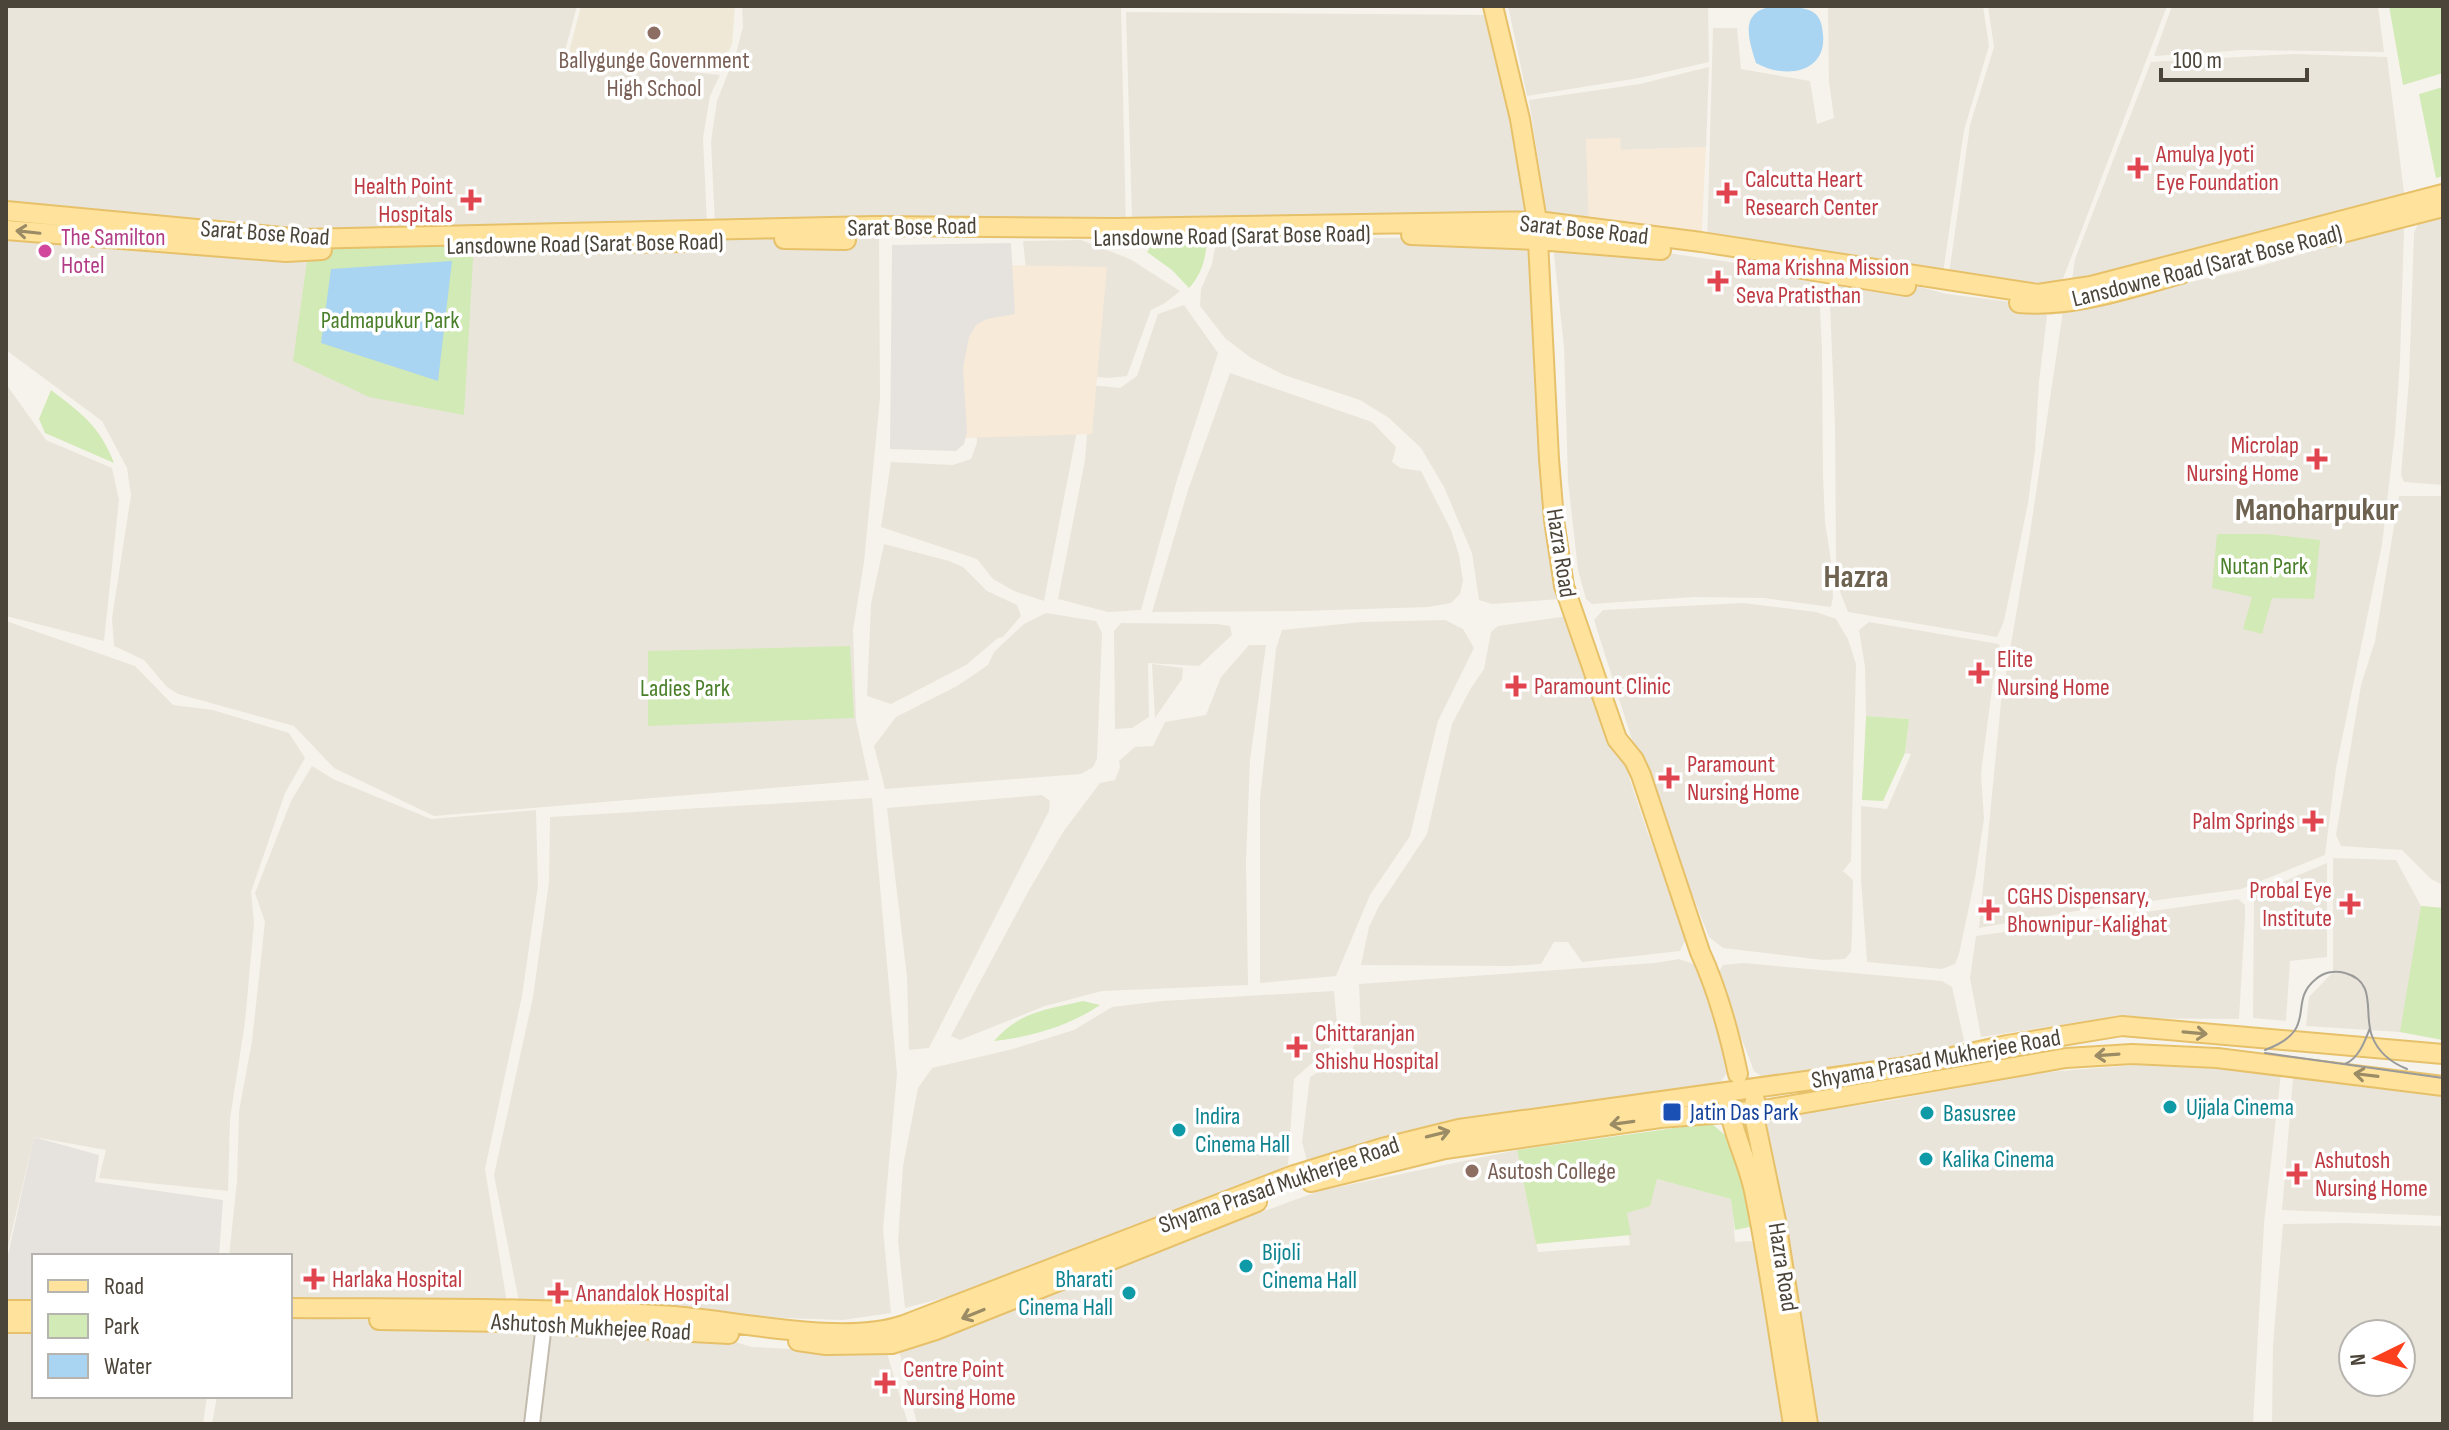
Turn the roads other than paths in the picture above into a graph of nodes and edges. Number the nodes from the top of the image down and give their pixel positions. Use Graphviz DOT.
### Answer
graph roads {
  1 [pos="1493,6"];
  2 [pos="2443,194"];
  3 [pos="2443,207"];
  4 [pos="6,211"];
  5 [pos="6,230"];
  6 [pos="1537,230"];
  7 [pos="1818,259"];
  8 [pos="2443,1054"];
  9 [pos="1738,1074"];
  10 [pos="2443,1086"];
  11 [pos="1756,1088"];
  12 [pos="1727,1092"];
  13 [pos="1753,1111"];
  14 [pos="1730,1114"];
  15 [pos="292,1308"];
  16 [pos="6,1310"];
  17 [pos="32,1310"];
  18 [pos="292,1320"];
  19 [pos="6,1323"];
  20 [pos="32,1323"];
  21 [pos="544,1324"];
  22 [pos="891,1337"];
  23 [pos="532,1424"];
  24 [pos="1793,1424"];
  25 [pos="1808,1424"];
  1 -- 6 [label="main road, Hazra Road"];
  2 -- 7 [label="main road, Lansdowne Road (Sarat Bose Road)"];
  3 -- 6 [label="main road, Lansdowne Road (Sarat Bose Road)"];
  4 -- 6 [label="main road, Sarat Bose Road"];
  6 -- 5 [label="main road, Lansdowne Road (Sarat Bose Road), one-way"];
  6 -- 7 [label="main road, Sarat Bose Road"];
  6 -- 9 [label="main road, Hazra Road"];
  11 -- 8 [label="main road, Shyama Prasad Mukherjee Road, one-way"];
  9 -- 11 [label="main road"];
  9 -- 12 [label="main road"];
  10 -- 13 [label="main road, Shyama Prasad Mukherjee Road, one-way"];
  11 -- 12 [label="main road, Shyama Prasad Mukherjee Road"];
  11 -- 13 [label="main road, Hazra Road"];
  12 -- 14 [label="main road, Hazra Road"];
  22 -- 12 [label="main road, Shyama Prasad Mukherjee Road, one-way"];
  13 -- 14 [label="main road, Shyama Prasad Mukherjee Road"];
  13 -- 25 [label="main road, Hazra Road"];
  14 -- 22 [label="main road, Shyama Prasad Mukherjee Road, one-way"];
  14 -- 24 [label="main road, Hazra Road"];
  15 -- 22 [label="main road, Ashutosh Mukhejee Road"];
  16 -- 17 [label="main road"];
  18 -- 21 [label="main road, Ashutosh Mukhejee Road"];
  19 -- 20 [label="main road"];
  21 -- 22 [label="main road, Ashutosh Mukhejee Road"];
  21 -- 23 [label="street"];
}
